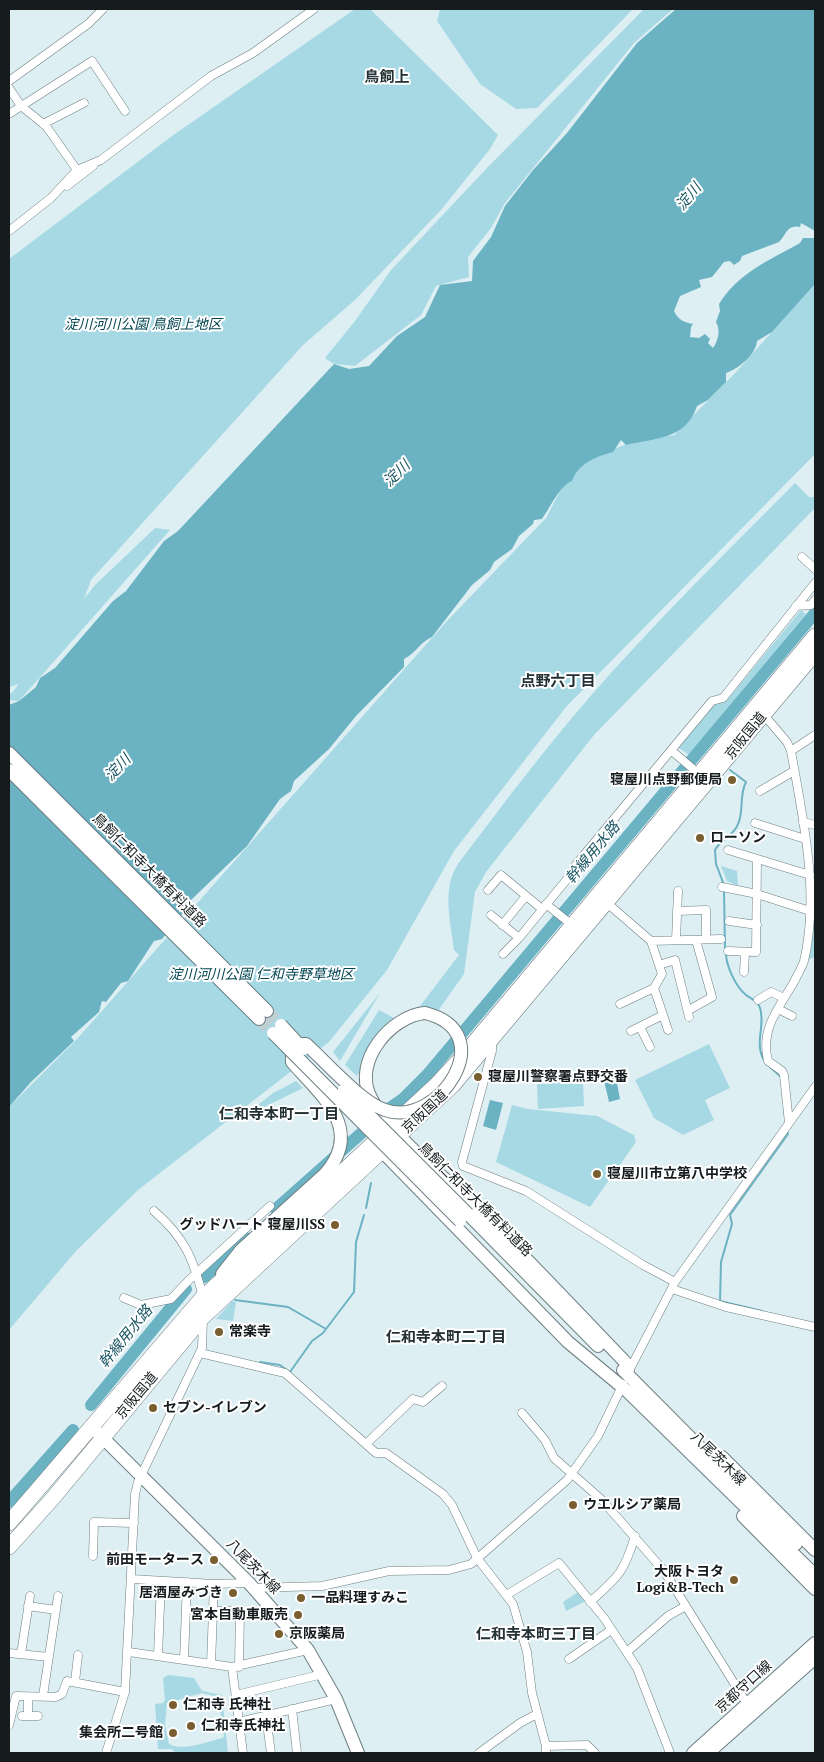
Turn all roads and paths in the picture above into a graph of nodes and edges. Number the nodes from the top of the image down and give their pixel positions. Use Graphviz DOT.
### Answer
graph roads {
  1 [pos="103,9"];
  2 [pos="299,9"];
  3 [pos="314,9"];
  4 [pos="304,16"];
  5 [pos="9,81"];
  6 [pos="9,88"];
  7 [pos="84,103"];
  8 [pos="21,106"];
  9 [pos="125,112"];
  10 [pos="9,114"];
  11 [pos="43,124"];
  12 [pos="101,160"];
  13 [pos="77,170"];
  14 [pos="51,198"];
  15 [pos="10,227"];
  16 [pos="802,557"];
  17 [pos="815,569"];
  18 [pos="815,582"];
  19 [pos="815,600"];
  20 [pos="796,606"];
  21 [pos="815,636"];
  22 [pos="815,653"];
  23 [pos="764,715"];
  24 [pos="815,735"];
  25 [pos="672,751"];
  26 [pos="791,751"];
  27 [pos="9,753"];
  28 [pos="9,770"];
  29 [pos="695,770"];
  30 [pos="794,771"];
  31 [pos="760,791"];
  32 [pos="803,822"];
  33 [pos="755,823"];
  34 [pos="815,825"];
  35 [pos="805,838"];
  36 [pos="728,850"];
  37 [pos="757,859"];
  38 [pos="810,875"];
  39 [pos="722,887"];
  40 [pos="488,890"];
  41 [pos="678,891"];
  42 [pos="757,894"];
  43 [pos="526,896"];
  44 [pos="607,903"];
  45 [pos="544,906"];
  46 [pos="677,911"];
  47 [pos="810,911"];
  48 [pos="491,915"];
  49 [pos="730,921"];
  50 [pos="569,922"];
  51 [pos="502,925"];
  52 [pos="757,925"];
  53 [pos="519,938"];
  54 [pos="706,939"];
  55 [pos="721,939"];
  56 [pos="676,940"];
  57 [pos="696,940"];
  58 [pos="651,941"];
  59 [pos="728,951"];
  60 [pos="745,952"];
  61 [pos="503,954"];
  62 [pos="659,965"];
  63 [pos="744,972"];
  64 [pos="654,988"];
  65 [pos="784,998"];
  66 [pos="758,1000"];
  67 [pos="620,1004"];
  68 [pos="778,1009"];
  69 [pos="663,1016"];
  70 [pos="792,1016"];
  71 [pos="640,1026"];
  72 [pos="277,1029"];
  73 [pos="668,1030"];
  74 [pos="631,1031"];
  75 [pos="492,1040"];
  76 [pos="295,1048"];
  77 [pos="650,1048"];
  78 [pos="815,1087"];
  79 [pos="788,1123"];
  80 [pos="396,1130"];
  81 [pos="378,1147"];
  82 [pos="270,1206"];
  83 [pos="154,1211"];
  84 [pos="464,1217"];
  85 [pos="260,1224"];
  86 [pos="197,1273"];
  87 [pos="673,1285"];
  88 [pos="203,1297"];
  89 [pos="124,1298"];
  90 [pos="203,1317"];
  91 [pos="815,1327"];
  92 [pos="200,1353"];
  93 [pos="598,1366"];
  94 [pos="628,1375"];
  95 [pos="442,1386"];
  96 [pos="622,1388"];
  97 [pos="656,1402"];
  98 [pos="522,1412"];
  99 [pos="97,1432"];
  100 [pos="366,1444"];
  101 [pos="571,1473"];
  102 [pos="142,1475"];
  103 [pos="9,1523"];
  104 [pos="134,1523"];
  105 [pos="778,1532"];
  106 [pos="635,1536"];
  107 [pos="9,1547"];
  108 [pos="815,1550"];
  109 [pos="93,1556"];
  110 [pos="477,1558"];
  111 [pos="815,1563"];
  112 [pos="815,1575"];
  113 [pos="132,1579"];
  114 [pos="161,1581"];
  115 [pos="187,1582"];
  116 [pos="214,1584"];
  117 [pos="251,1585"];
  118 [pos="815,1588"];
  119 [pos="508,1594"];
  120 [pos="30,1596"];
  121 [pos="58,1596"];
  122 [pos="590,1602"];
  123 [pos="28,1606"];
  124 [pos="686,1606"];
  125 [pos="56,1610"];
  126 [pos="213,1611"];
  127 [pos="611,1630"];
  128 [pos="815,1644"];
  129 [pos="308,1650"];
  130 [pos="129,1652"];
  131 [pos="627,1652"];
  132 [pos="9,1653"];
  133 [pos="21,1654"];
  134 [pos="78,1655"];
  135 [pos="158,1656"];
  136 [pos="49,1657"];
  137 [pos="815,1658"];
  138 [pos="569,1659"];
  139 [pos="184,1660"];
  140 [pos="211,1664"];
  141 [pos="236,1667"];
  142 [pos="323,1674"];
  143 [pos="75,1682"];
  144 [pos="126,1692"];
  145 [pos="12,1695"];
  146 [pos="236,1695"];
  147 [pos="43,1696"];
  148 [pos="28,1697"];
  149 [pos="336,1699"];
  150 [pos="292,1709"];
  151 [pos="750,1709"];
  152 [pos="537,1714"];
  153 [pos="38,1716"];
  154 [pos="266,1716"];
  155 [pos="239,1722"];
  156 [pos="9,1725"];
  157 [pos="546,1750"];
  158 [pos="711,1752"];
  159 [pos="106,1753"];
  160 [pos="243,1753"];
  161 [pos="271,1753"];
  162 [pos="297,1753"];
  163 [pos="358,1753"];
  164 [pos="478,1753"];
  165 [pos="595,1753"];
  166 [pos="670,1753"];
  167 [pos="693,1753"];
  1 -- 5 [label="street"];
  2 -- 4 [label="street"];
  3 -- 4 [label="street"];
  4 -- 12 [label="street"];
  6 -- 8 [label="street"];
  7 -- 11 [label="street"];
  8 -- 9 [label="street"];
  8 -- 10 [label="street"];
  8 -- 11 [label="street"];
  11 -- 13 [label="street"];
  12 -- 13 [label="street"];
  12 -- 14 [label="street"];
  13 -- 14 [label="street"];
  14 -- 15 [label="street"];
  16 -- 17 [label="street"];
  18 -- 20 [label="street"];
  19 -- 20 [label="street"];
  20 -- 25 [label="street"];
  21 -- 29 [label="highway, 京阪国道"];
  22 -- 23 [label="highway, 京阪国道"];
  23 -- 26 [label="street"];
  23 -- 44 [label="highway, 京阪国道"];
  24 -- 26 [label="street"];
  25 -- 29 [label="street"];
  25 -- 45 [label="street"];
  26 -- 30 [label="street"];
  27 -- 28 [label="main road, 鳥飼仁和寺大橋有料道路"];
  29 -- 50 [label="highway, 京阪国道"];
  30 -- 31 [label="street"];
  30 -- 32 [label="street"];
  32 -- 34 [label="street"];
  32 -- 35 [label="street"];
  33 -- 35 [label="street"];
  35 -- 38 [label="street"];
  36 -- 37 [label="street"];
  37 -- 38 [label="street"];
  37 -- 42 [label="street"];
  38 -- 47 [label="street"];
  39 -- 42 [label="street"];
  40 -- 43 [label="street"];
  41 -- 46 [label="street"];
  42 -- 47 [label="street"];
  42 -- 52 [label="street"];
  43 -- 45 [label="street"];
  43 -- 51 [label="street"];
  44 -- 58 [label="street"];
  44 -- 75 [label="highway, 京阪国道"];
  45 -- 50 [label="street"];
  45 -- 53 [label="street"];
  46 -- 54 [label="street"];
  46 -- 56 [label="street"];
  47 -- 65 [label="street"];
  48 -- 51 [label="street"];
  49 -- 52 [label="street"];
  50 -- 80 [label="highway, 京阪国道"];
  51 -- 53 [label="street"];
  52 -- 60 [label="street"];
  53 -- 61 [label="street"];
  54 -- 55 [label="street"];
  54 -- 57 [label="street"];
  56 -- 57 [label="street"];
  56 -- 58 [label="street"];
  57 -- 62 [label="street"];
  58 -- 62 [label="street"];
  59 -- 60 [label="street"];
  60 -- 63 [label="street"];
  62 -- 64 [label="street"];
  64 -- 67 [label="street"];
  64 -- 69 [label="street"];
  65 -- 66 [label="street"];
  65 -- 68 [label="street"];
  68 -- 70 [label="street"];
  68 -- 79 [label="street"];
  69 -- 71 [label="street"];
  69 -- 73 [label="street"];
  71 -- 74 [label="street"];
  71 -- 77 [label="street"];
  72 -- 76 [label="main road, 鳥飼仁和寺大橋有料道路, bridge"];
  75 -- 80 [label="highway, 京阪国道"];
  75 -- 87 [label="street"];
  76 -- 80 [label="main road, bridge"];
  76 -- 84 [label="main road, 鳥飼仁和寺大橋有料道路, bridge"];
  76 -- 85 [label="main road"];
  78 -- 79 [label="street"];
  79 -- 87 [label="street"];
  80 -- 81 [label="highway, 京阪国道"];
  80 -- 94 [label="main road"];
  81 -- 88 [label="highway, 京阪国道"];
  81 -- 90 [label="highway, 京阪国道"];
  81 -- 93 [label="main road"];
  82 -- 85 [label="street"];
  83 -- 86 [label="street"];
  84 -- 93 [label="main road, 鳥飼仁和寺大橋有料道路"];
  84 -- 94 [label="main road, 鳥飼仁和寺大橋有料道路"];
  85 -- 86 [label="street"];
  85 -- 88 [label="main road"];
  86 -- 88 [label="street"];
  86 -- 89 [label="street"];
  87 -- 91 [label="street"];
  87 -- 94 [label="street"];
  88 -- 90 [label="street"];
  88 -- 99 [label="highway, 京阪国道"];
  90 -- 92 [label="street"];
  90 -- 99 [label="highway, 京阪国道"];
  92 -- 100 [label="street"];
  92 -- 102 [label="street"];
  93 -- 96 [label="main road, 八尾茨木線"];
  94 -- 96 [label="street"];
  94 -- 97 [label="main road, 八尾茨木線"];
  95 -- 100 [label="street"];
  96 -- 101 [label="street"];
  96 -- 105 [label="main road, 八尾茨木線"];
  96 -- 118 [label="main road"];
  97 -- 105 [label="main road, 八尾茨木線"];
  97 -- 108 [label="main road"];
  98 -- 101 [label="street"];
  99 -- 102 [label="main road, 八尾茨木線"];
  99 -- 103 [label="highway, 京阪国道"];
  99 -- 107 [label="highway, 京阪国道"];
  100 -- 110 [label="street"];
  101 -- 106 [label="street"];
  101 -- 110 [label="street"];
  102 -- 104 [label="street"];
  102 -- 117 [label="main road, 八尾茨木線"];
  104 -- 109 [label="street"];
  104 -- 113 [label="street"];
  105 -- 111 [label="main road, 八尾茨木線"];
  105 -- 112 [label="main road, 八尾茨木線"];
  106 -- 122 [label="street"];
  106 -- 124 [label="street"];
  110 -- 117 [label="street"];
  110 -- 119 [label="street"];
  113 -- 114 [label="street"];
  113 -- 130 [label="street"];
  114 -- 115 [label="street"];
  114 -- 135 [label="street"];
  115 -- 116 [label="street"];
  115 -- 139 [label="street"];
  116 -- 117 [label="street"];
  116 -- 126 [label="street"];
  117 -- 129 [label="main road, 八尾茨木線"];
  119 -- 122 [label="street"];
  119 -- 152 [label="street"];
  120 -- 123 [label="street"];
  121 -- 125 [label="street"];
  122 -- 127 [label="street"];
  123 -- 125 [label="street"];
  123 -- 133 [label="street"];
  124 -- 131 [label="street"];
  124 -- 151 [label="street"];
  125 -- 136 [label="street"];
  126 -- 140 [label="street"];
  126 -- 141 [label="street"];
  127 -- 131 [label="street"];
  127 -- 138 [label="street"];
  128 -- 151 [label="main road, 京都守口線"];
  129 -- 141 [label="street"];
  129 -- 142 [label="main road, 八尾茨木線"];
  130 -- 135 [label="street"];
  130 -- 144 [label="street"];
  131 -- 166 [label="street"];
  132 -- 133 [label="street"];
  133 -- 136 [label="street"];
  134 -- 143 [label="street"];
  135 -- 139 [label="street"];
  136 -- 147 [label="street"];
  137 -- 151 [label="main road, 京都守口線"];
  139 -- 140 [label="street"];
  140 -- 141 [label="street"];
  141 -- 146 [label="street"];
  142 -- 146 [label="street"];
  142 -- 149 [label="main road, 八尾茨木線"];
  143 -- 144 [label="street"];
  143 -- 147 [label="street"];
  144 -- 159 [label="street"];
  145 -- 148 [label="street"];
  145 -- 156 [label="street"];
  146 -- 155 [label="street"];
  147 -- 148 [label="street"];
  148 -- 153 [label="street"];
  149 -- 150 [label="street"];
  149 -- 163 [label="main road, 八尾茨木線"];
  150 -- 154 [label="street"];
  150 -- 162 [label="street"];
  151 -- 158 [label="main road, 京都守口線"];
  151 -- 167 [label="main road, 京都守口線"];
  152 -- 157 [label="street"];
  152 -- 164 [label="street"];
  154 -- 155 [label="street"];
  154 -- 161 [label="street"];
  155 -- 160 [label="street"];
  157 -- 165 [label="street"];
}
